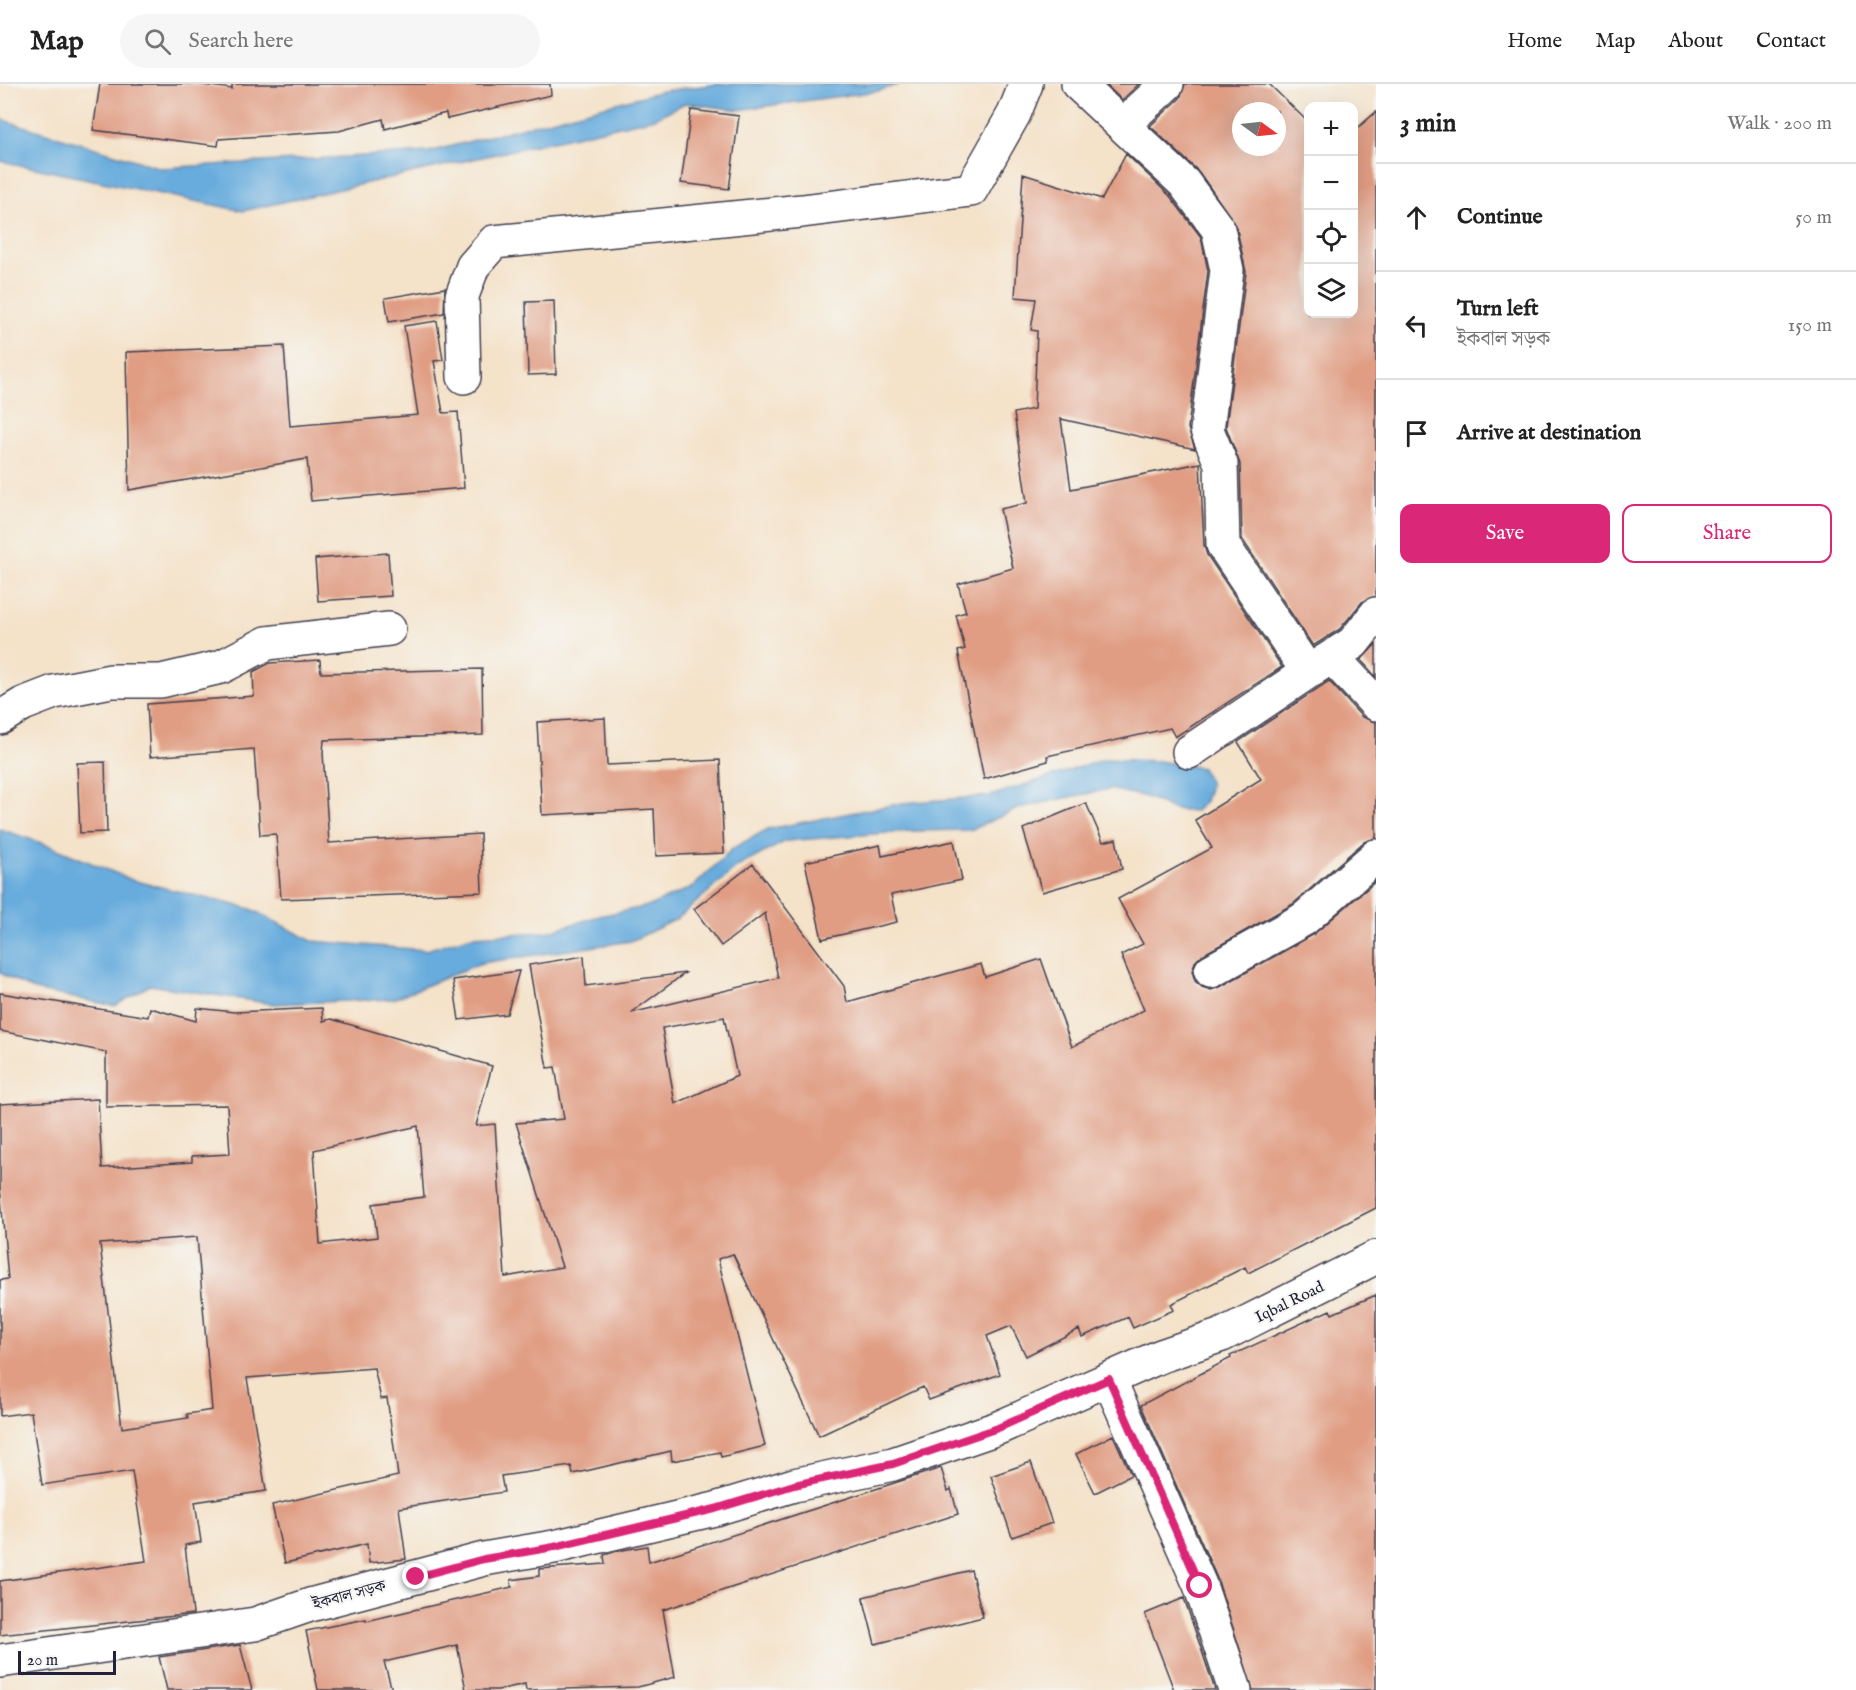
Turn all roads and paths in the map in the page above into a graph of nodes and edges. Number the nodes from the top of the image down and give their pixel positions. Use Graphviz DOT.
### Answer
graph roads {
  1 [pos="1026,84"];
  2 [pos="1078,84"];
  3 [pos="1167,84"];
  4 [pos="1123,125"];
  5 [pos="464,377"];
  6 [pos="1376,614"];
  7 [pos="389,629"];
  8 [pos="1320,665"];
  9 [pos="1376,704"];
  10 [pos="0,718"];
  11 [pos="1189,752"];
  12 [pos="1376,856"];
  13 [pos="1211,971"];
  14 [pos="1376,1257"];
  15 [pos="1200,1342"];
  16 [pos="1109,1379"];
  17 [pos="3,1661"];
  18 [pos="1235,1690"];
  1 -- 5 [label="street"];
  2 -- 4 [label="street"];
  3 -- 4 [label="street"];
  4 -- 8 [label="street"];
  6 -- 8 [label="street"];
  7 -- 10 [label="street"];
  8 -- 9 [label="street"];
  8 -- 11 [label="street"];
  12 -- 13 [label="street"];
  14 -- 15 [label="street, Iqbal Road"];
  15 -- 16 [label="street, ইকবাল সড়ক"];
  16 -- 17 [label="street, ইকবাল সড়ক"];
  16 -- 18 [label="street"];
}
